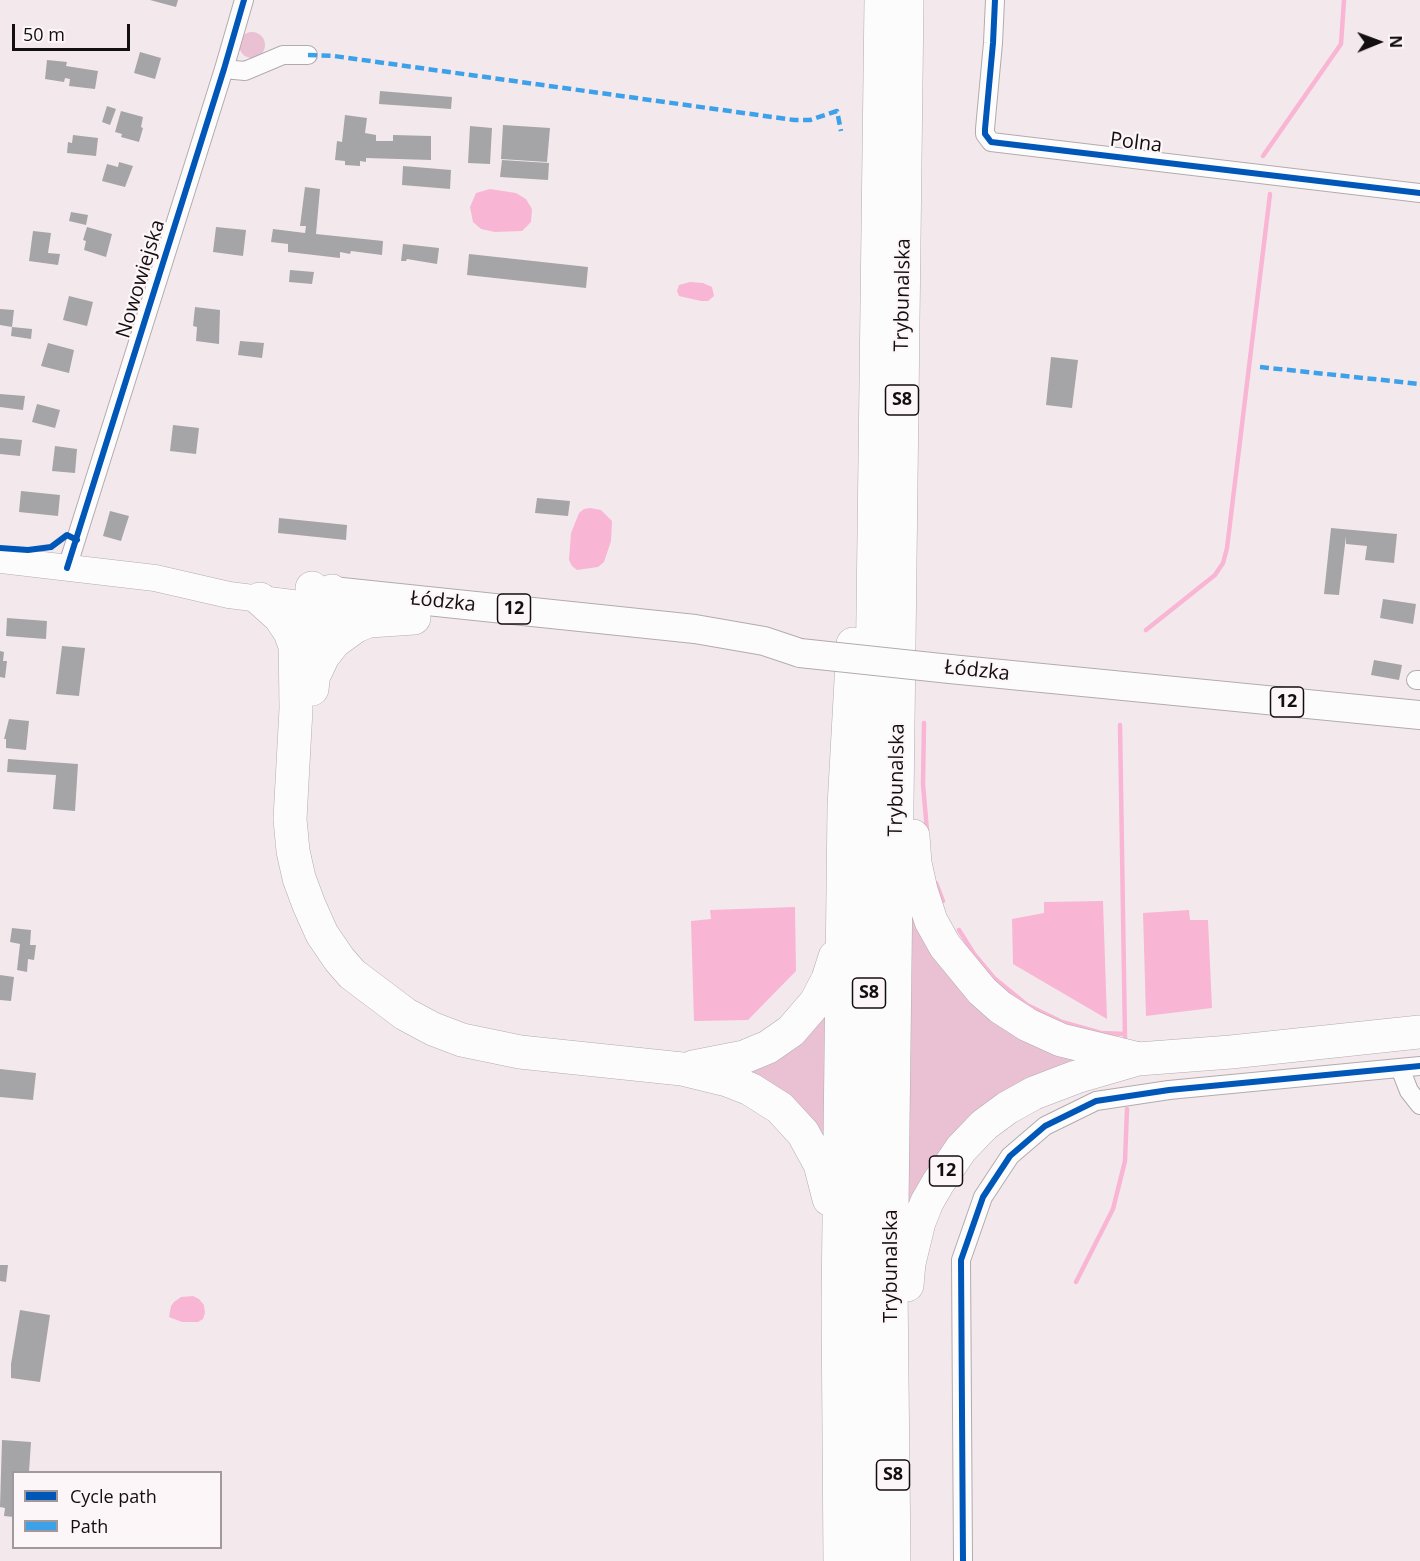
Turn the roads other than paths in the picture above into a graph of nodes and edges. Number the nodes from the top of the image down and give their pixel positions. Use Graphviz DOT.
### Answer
graph roads {
  1 [pos="244,0"];
  2 [pos="881,0"];
  3 [pos="908,0"];
  4 [pos="995,0"];
  5 [pos="308,55"];
  6 [pos="224,69"];
  7 [pos="1420,193"];
  8 [pos="876,424"];
  9 [pos="0,560"];
  10 [pos="68,568"];
  11 [pos="155,578"];
  12 [pos="317,597"];
  13 [pos="260,600"];
  14 [pos="414,618"];
  15 [pos="295,646"];
  16 [pos="800,653"];
  17 [pos="314,675"];
  18 [pos="898,682"];
  19 [pos="1420,715"];
  20 [pos="843,914"];
  21 [pos="371,987"];
  22 [pos="1420,1032"];
  23 [pos="1138,1059"];
  24 [pos="1420,1066"];
  25 [pos="1400,1068"];
  26 [pos="682,1069"];
  27 [pos="1420,1105"];
  28 [pos="838,1303"];
  29 [pos="892,1389"];
  30 [pos="840,1561"];
  31 [pos="867,1561"];
  32 [pos="894,1561"];
  33 [pos="963,1561"];
  1 -- 6 [label="street, Nowowiejska"];
  2 -- 8 [label="highway, Trybunalska / S8"];
  3 -- 18 [label="highway, Trybunalska / S8"];
  4 -- 7 [label="street, Polna"];
  5 -- 6 [label="street"];
  6 -- 10 [label="street, Nowowiejska"];
  8 -- 20 [label="highway"];
  8 -- 31 [label="highway, Trybunalska / S8"];
  9 -- 10 [label="main road, Łódzka"];
  10 -- 11 [label="main road, Łódzka"];
  11 -- 12 [label="main road, Łódzka"];
  11 -- 13 [label="main road, Łódzka"];
  12 -- 13 [label="main road, Łódzka"];
  12 -- 14 [label="main road, Łódzka / 12"];
  12 -- 15 [label="highway, 12"];
  12 -- 16 [label="main road, Łódzka / 12"];
  12 -- 17 [label="highway"];
  13 -- 15 [label="highway"];
  14 -- 16 [label="main road, Łódzka / 12"];
  14 -- 17 [label="highway, 12"];
  15 -- 21 [label="highway, 12"];
  16 -- 19 [label="main road, Łódzka / 12, bridge"];
  17 -- 21 [label="highway, 12"];
  18 -- 23 [label="highway"];
  18 -- 29 [label="highway, Trybunalska / S8"];
  20 -- 26 [label="highway"];
  20 -- 28 [label="highway"];
  21 -- 26 [label="highway, 12"];
  22 -- 23 [label="highway, 12"];
  23 -- 29 [label="highway, 12"];
  24 -- 25 [label="street"];
  25 -- 27 [label="street"];
  25 -- 33 [label="street"];
  26 -- 28 [label="highway, 12"];
  28 -- 30 [label="highway"];
  29 -- 32 [label="highway, Trybunalska / S8"];
}
